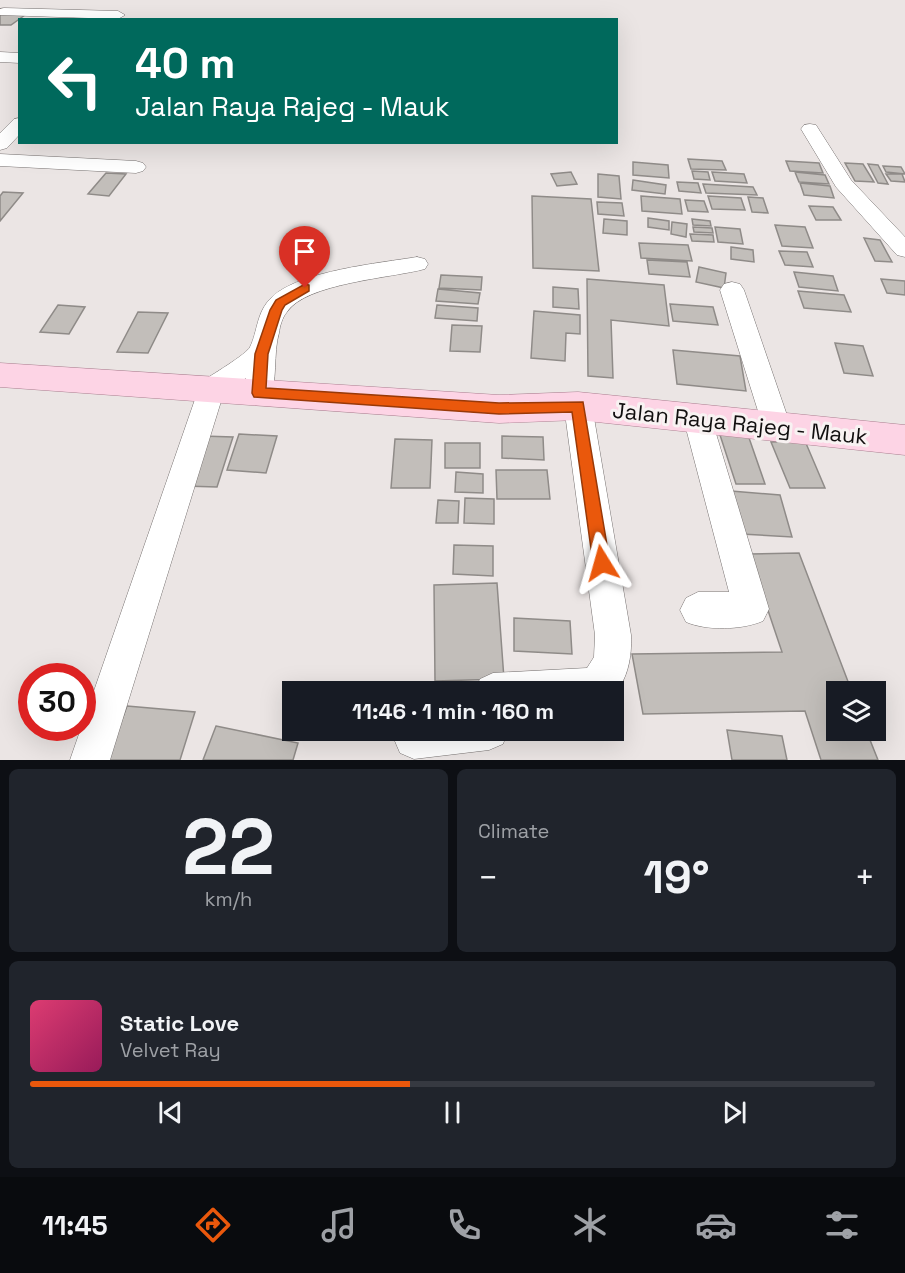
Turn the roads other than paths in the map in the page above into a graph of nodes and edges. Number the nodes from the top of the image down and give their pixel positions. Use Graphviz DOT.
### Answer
graph roads {
  1 [pos="4,12"];
  2 [pos="119,14"];
  3 [pos="0,57"];
  4 [pos="18,58"];
  5 [pos="16,116"];
  6 [pos="810,129"];
  7 [pos="0,144"];
  8 [pos="0,160"];
  9 [pos="136,167"];
  10 [pos="905,250"];
  11 [pos="417,264"];
  12 [pos="732,290"];
  13 [pos="261,354"];
  14 [pos="0,375"];
  15 [pos="211,389"];
  16 [pos="259,393"];
  17 [pos="578,406"];
  18 [pos="697,417"];
  19 [pos="777,427"];
  20 [pos="905,440"];
  21 [pos="698,610"];
  22 [pos="601,681"];
  23 [pos="90,760"];
  1 -- 2 [label="street"];
  3 -- 4 [label="street"];
  5 -- 7 [label="street"];
  6 -- 10 [label="street"];
  8 -- 9 [label="street"];
  11 -- 13 [label="street"];
  12 -- 19 [label="street"];
  13 -- 15 [label="street"];
  13 -- 16 [label="street"];
  14 -- 15 [label="main road, Jalan Raya Rajeg - Mauk"];
  15 -- 16 [label="main road, Jalan Raya Rajeg - Mauk"];
  15 -- 23 [label="street"];
  16 -- 17 [label="main road, Jalan Raya Rajeg - Mauk"];
  17 -- 18 [label="main road, Jalan Raya Rajeg - Mauk"];
  17 -- 22 [label="street"];
  18 -- 19 [label="main road, Jalan Raya Rajeg - Mauk"];
  18 -- 21 [label="street"];
  19 -- 20 [label="main road, Jalan Raya Rajeg - Mauk"];
}
